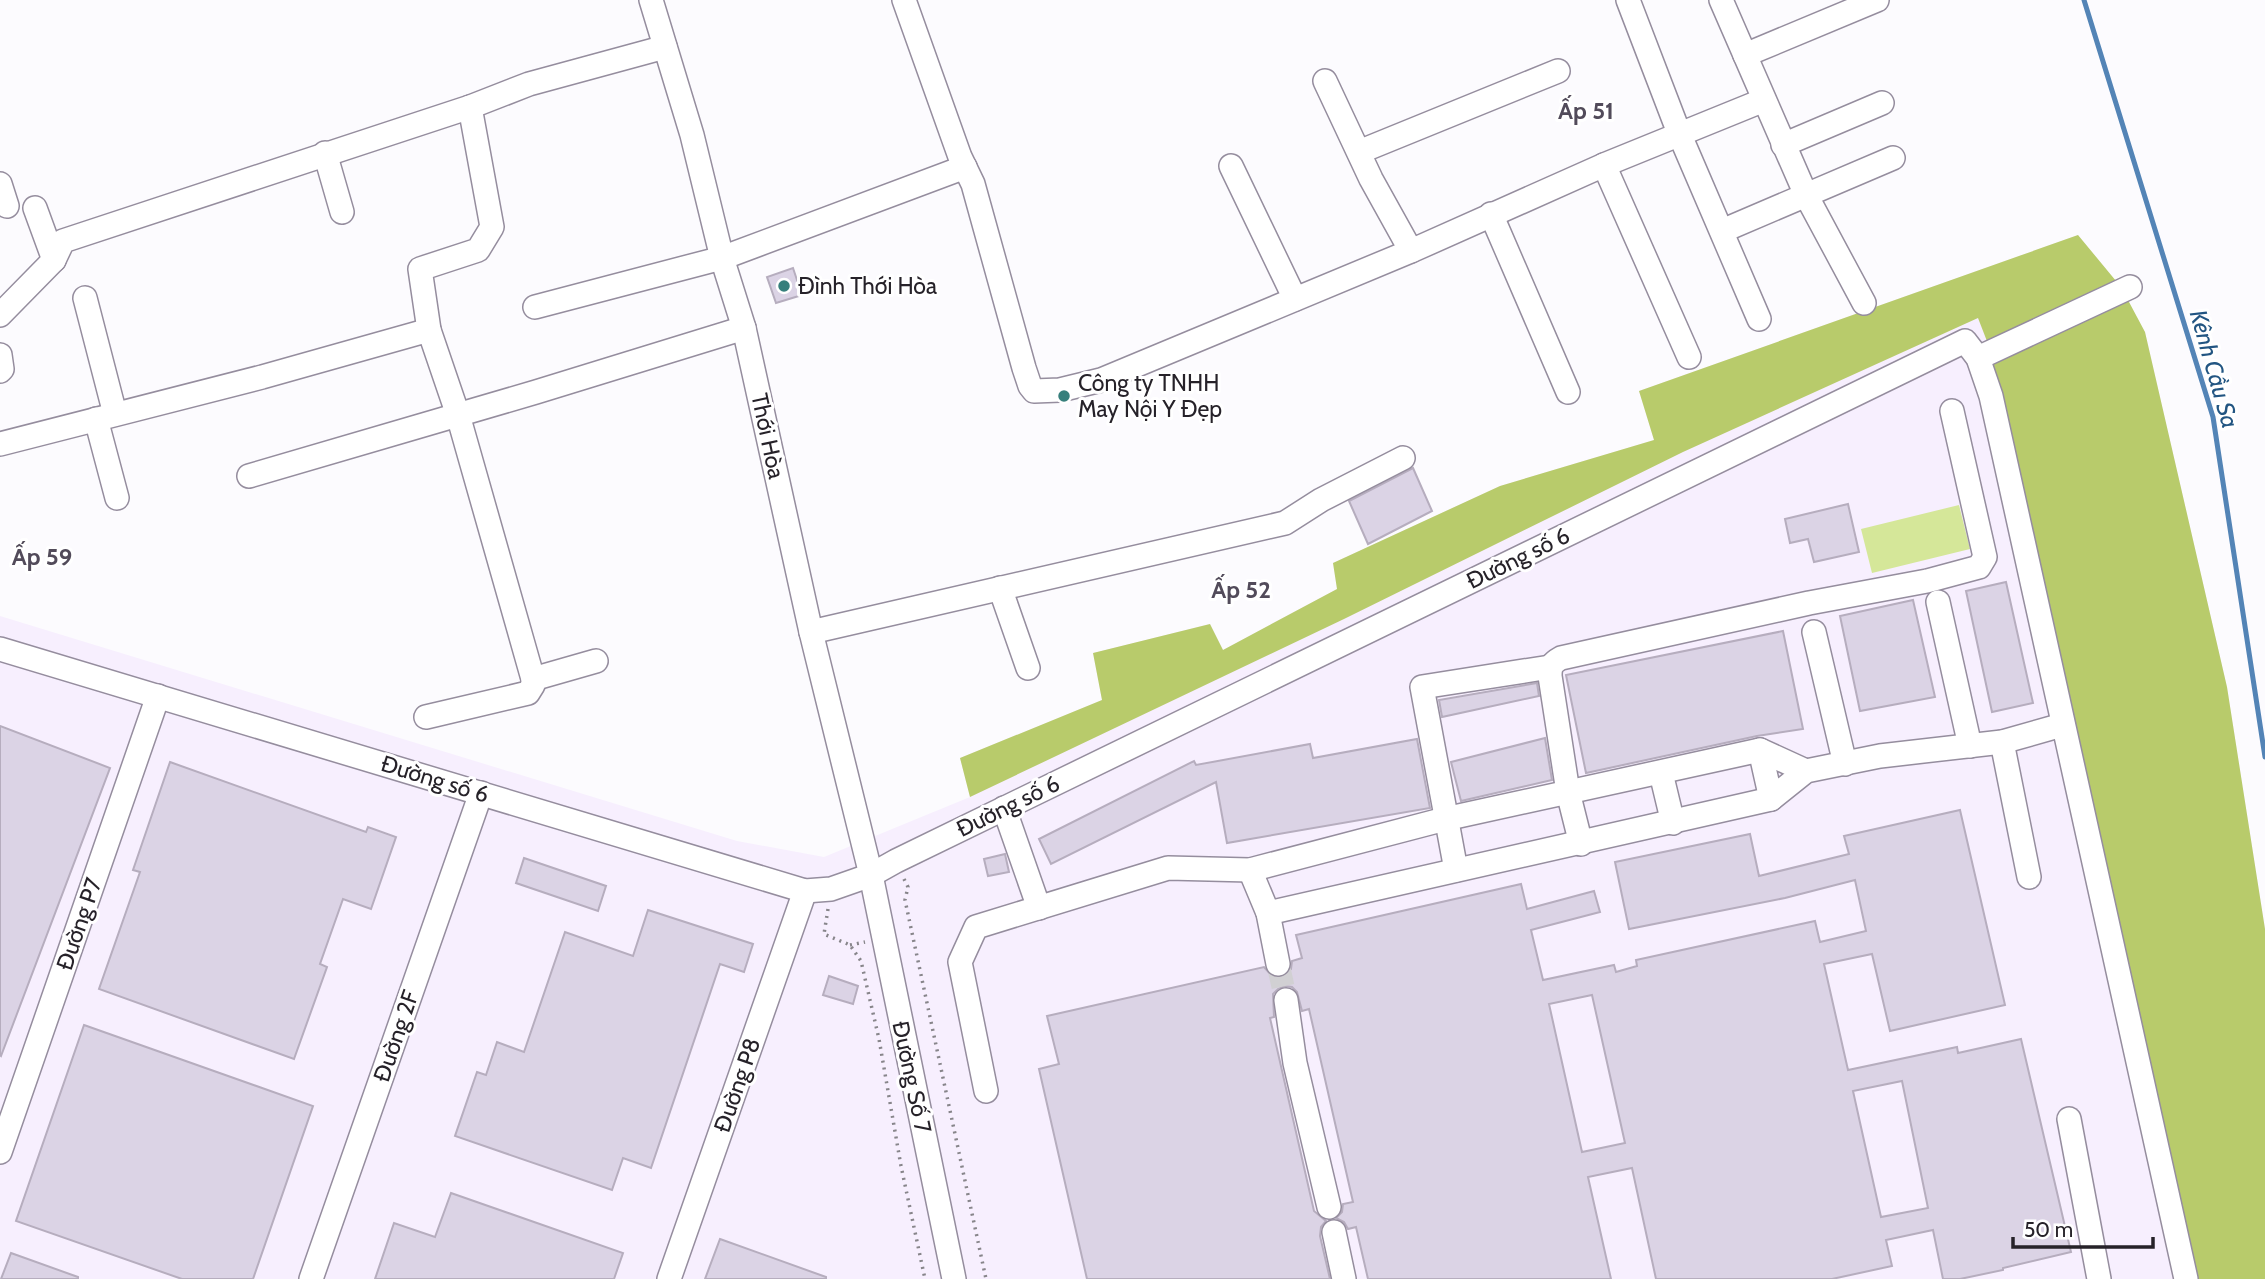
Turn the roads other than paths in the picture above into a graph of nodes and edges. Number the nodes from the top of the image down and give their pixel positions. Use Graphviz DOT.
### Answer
graph roads {
  1 [pos="651,0"];
  2 [pos="904,0"];
  3 [pos="1628,0"];
  4 [pos="1721,0"];
  5 [pos="1877,0"];
  6 [pos="665,47"];
  7 [pos="1745,55"];
  8 [pos="1558,71"];
  9 [pos="1325,81"];
  10 [pos="1764,100"];
  11 [pos="1882,103"];
  12 [pos="470,107"];
  13 [pos="1679,133"];
  14 [pos="1783,145"];
  15 [pos="1359,152"];
  16 [pos="325,153"];
  17 [pos="1893,158"];
  18 [pos="1604,165"];
  19 [pos="1231,166"];
  20 [pos="965,167"];
  21 [pos="0,184"];
  22 [pos="1806,195"];
  23 [pos="8,206"];
  24 [pos="35,208"];
  25 [pos="342,212"];
  26 [pos="1491,214"];
  27 [pos="1721,231"];
  28 [pos="1411,251"];
  29 [pos="722,258"];
  30 [pos="54,260"];
  31 [pos="2130,287"];
  32 [pos="85,298"];
  33 [pos="1296,299"];
  34 [pos="1864,303"];
  35 [pos="536,307"];
  36 [pos="0,315"];
  37 [pos="1759,319"];
  38 [pos="744,328"];
  39 [pos="429,330"];
  40 [pos="1971,350"];
  41 [pos="0,355"];
  42 [pos="1689,358"];
  43 [pos="0,371"];
  44 [pos="1568,392"];
  45 [pos="1952,411"];
  46 [pos="458,415"];
  47 [pos="106,417"];
  48 [pos="0,444"];
  49 [pos="1403,458"];
  50 [pos="249,476"];
  51 [pos="117,498"];
  52 [pos="1000,588"];
  53 [pos="1938,602"];
  54 [pos="811,632"];
  55 [pos="1814,632"];
  56 [pos="0,649"];
  57 [pos="596,661"];
  58 [pos="1550,667"];
  59 [pos="1028,668"];
  60 [pos="533,680"];
  61 [pos="158,696"];
  62 [pos="426,717"];
  63 [pos="2062,725"];
  64 [pos="2002,741"];
  65 [pos="1970,746"];
  66 [pos="1760,750"];
  67 [pos="1845,764"];
  68 [pos="1806,771"];
  69 [pos="1661,773"];
  70 [pos="1568,792"];
  71 [pos="481,793"];
  72 [pos="1771,799"];
  73 [pos="1004,808"];
  74 [pos="1445,819"];
  75 [pos="1673,823"];
  76 [pos="1581,844"];
  77 [pos="1250,870"];
  78 [pos="1456,870"];
  79 [pos="871,875"];
  80 [pos="2029,877"];
  81 [pos="805,891"];
  82 [pos="1039,908"];
  83 [pos="1268,913"];
  84 [pos="1278,964"];
  85 [pos="1286,1000"];
  86 [pos="986,1091"];
  87 [pos="2069,1119"];
  88 [pos="0,1152"];
  89 [pos="1329,1208"];
  90 [pos="1334,1232"];
  91 [pos="311,1279"];
  92 [pos="669,1279"];
  93 [pos="954,1279"];
  94 [pos="1344,1279"];
  95 [pos="2099,1279"];
  96 [pos="2186,1279"];
  1 -- 6 [label="street, Thới Hòa"];
  2 -- 20 [label="street"];
  3 -- 13 [label="street"];
  4 -- 7 [label="street"];
  5 -- 7 [label="street"];
  6 -- 12 [label="street"];
  6 -- 29 [label="street, Thới Hòa"];
  7 -- 10 [label="street"];
  8 -- 15 [label="street"];
  9 -- 15 [label="street"];
  10 -- 13 [label="street"];
  10 -- 14 [label="street"];
  11 -- 14 [label="street"];
  12 -- 16 [label="street"];
  12 -- 39 [label="street"];
  13 -- 18 [label="street"];
  13 -- 27 [label="street"];
  14 -- 22 [label="street"];
  15 -- 28 [label="street"];
  16 -- 25 [label="street"];
  16 -- 30 [label="street"];
  17 -- 22 [label="street"];
  18 -- 26 [label="street"];
  18 -- 42 [label="street"];
  19 -- 33 [label="street"];
  20 -- 29 [label="street"];
  20 -- 33 [label="street"];
  21 -- 23 [label="street"];
  22 -- 27 [label="street"];
  22 -- 34 [label="street"];
  24 -- 30 [label="street"];
  26 -- 28 [label="street"];
  26 -- 44 [label="street"];
  27 -- 37 [label="street"];
  28 -- 33 [label="street"];
  29 -- 35 [label="street"];
  29 -- 38 [label="street, Thới Hòa"];
  30 -- 36 [label="street"];
  31 -- 40 [label="street, Đường số 6"];
  32 -- 47 [label="street"];
  38 -- 46 [label="street"];
  38 -- 54 [label="street, Thới Hòa"];
  39 -- 46 [label="street"];
  39 -- 47 [label="street"];
  40 -- 63 [label="street"];
  40 -- 73 [label="street, Đường số 6"];
  41 -- 43 [label="street"];
  45 -- 58 [label="street"];
  46 -- 50 [label="street"];
  46 -- 60 [label="street"];
  47 -- 48 [label="street"];
  47 -- 51 [label="street"];
  49 -- 52 [label="street"];
  52 -- 54 [label="street"];
  52 -- 59 [label="street"];
  53 -- 65 [label="street"];
  54 -- 79 [label="street, Thới Hòa"];
  55 -- 67 [label="street"];
  56 -- 61 [label="street, Đường số 6"];
  57 -- 60 [label="street"];
  58 -- 70 [label="street"];
  58 -- 74 [label="street"];
  60 -- 62 [label="street"];
  61 -- 71 [label="street, Đường số 6"];
  61 -- 88 [label="street, Đường P7"];
  63 -- 64 [label="street"];
  63 -- 96 [label="street"];
  64 -- 65 [label="street"];
  64 -- 80 [label="street"];
  65 -- 67 [label="street"];
  66 -- 68 [label="street"];
  66 -- 69 [label="street"];
  66 -- 72 [label="street"];
  67 -- 68 [label="street"];
  68 -- 72 [label="street"];
  69 -- 70 [label="street"];
  69 -- 75 [label="street"];
  70 -- 74 [label="street"];
  70 -- 76 [label="street"];
  71 -- 81 [label="street, Đường số 6"];
  71 -- 91 [label="street, Đường 2F"];
  72 -- 75 [label="street"];
  73 -- 79 [label="street, Đường số 6"];
  73 -- 82 [label="street"];
  74 -- 77 [label="street"];
  74 -- 78 [label="street"];
  75 -- 76 [label="street"];
  76 -- 78 [label="street"];
  77 -- 82 [label="street"];
  77 -- 83 [label="street"];
  78 -- 83 [label="street"];
  79 -- 81 [label="street, Đường số 6"];
  79 -- 93 [label="street, Đường Số 7"];
  81 -- 92 [label="street, Đường P8"];
  82 -- 86 [label="street"];
  83 -- 84 [label="street"];
  85 -- 89 [label="street"];
  87 -- 95 [label="street"];
  90 -- 94 [label="street"];
}
